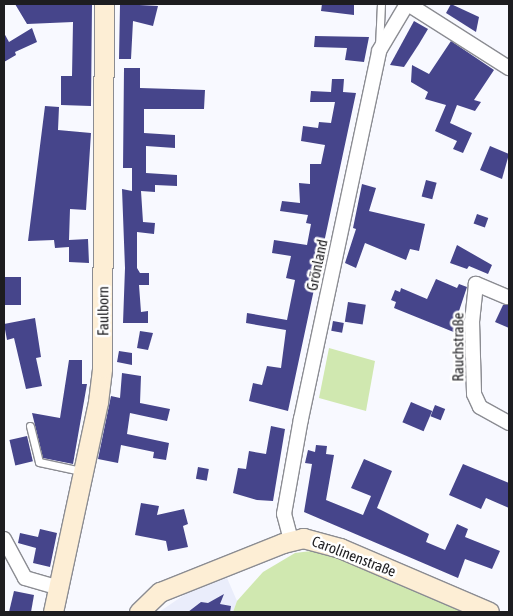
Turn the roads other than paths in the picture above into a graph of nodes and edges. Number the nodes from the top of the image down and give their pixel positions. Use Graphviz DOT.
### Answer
graph roads {
  1 [pos="104,4"];
  2 [pos="381,4"];
  3 [pos="408,4"];
  4 [pos="379,51"];
  5 [pos="509,68"];
  6 [pos="506,297"];
  7 [pos="509,423"];
  8 [pos="30,426"];
  9 [pos="84,472"];
  10 [pos="4,539"];
  11 [pos="291,540"];
  12 [pos="59,588"];
  13 [pos="53,612"];
  14 [pos="139,612"];
  15 [pos="489,612"];
  1 -- 9 [label="street, Faulborn"];
  2 -- 4 [label="lane"];
  3 -- 4 [label="street, Grönland"];
  3 -- 5 [label="street"];
  4 -- 11 [label="street, Grönland"];
  6 -- 7 [label="street, Rauchstraße"];
  8 -- 9 [label="lane"];
  9 -- 12 [label="street, Faulborn"];
  10 -- 12 [label="street"];
  11 -- 14 [label="street, Carolinenstraße"];
  11 -- 15 [label="street, Carolinenstraße"];
  12 -- 13 [label="street, Faulborn"];
}
